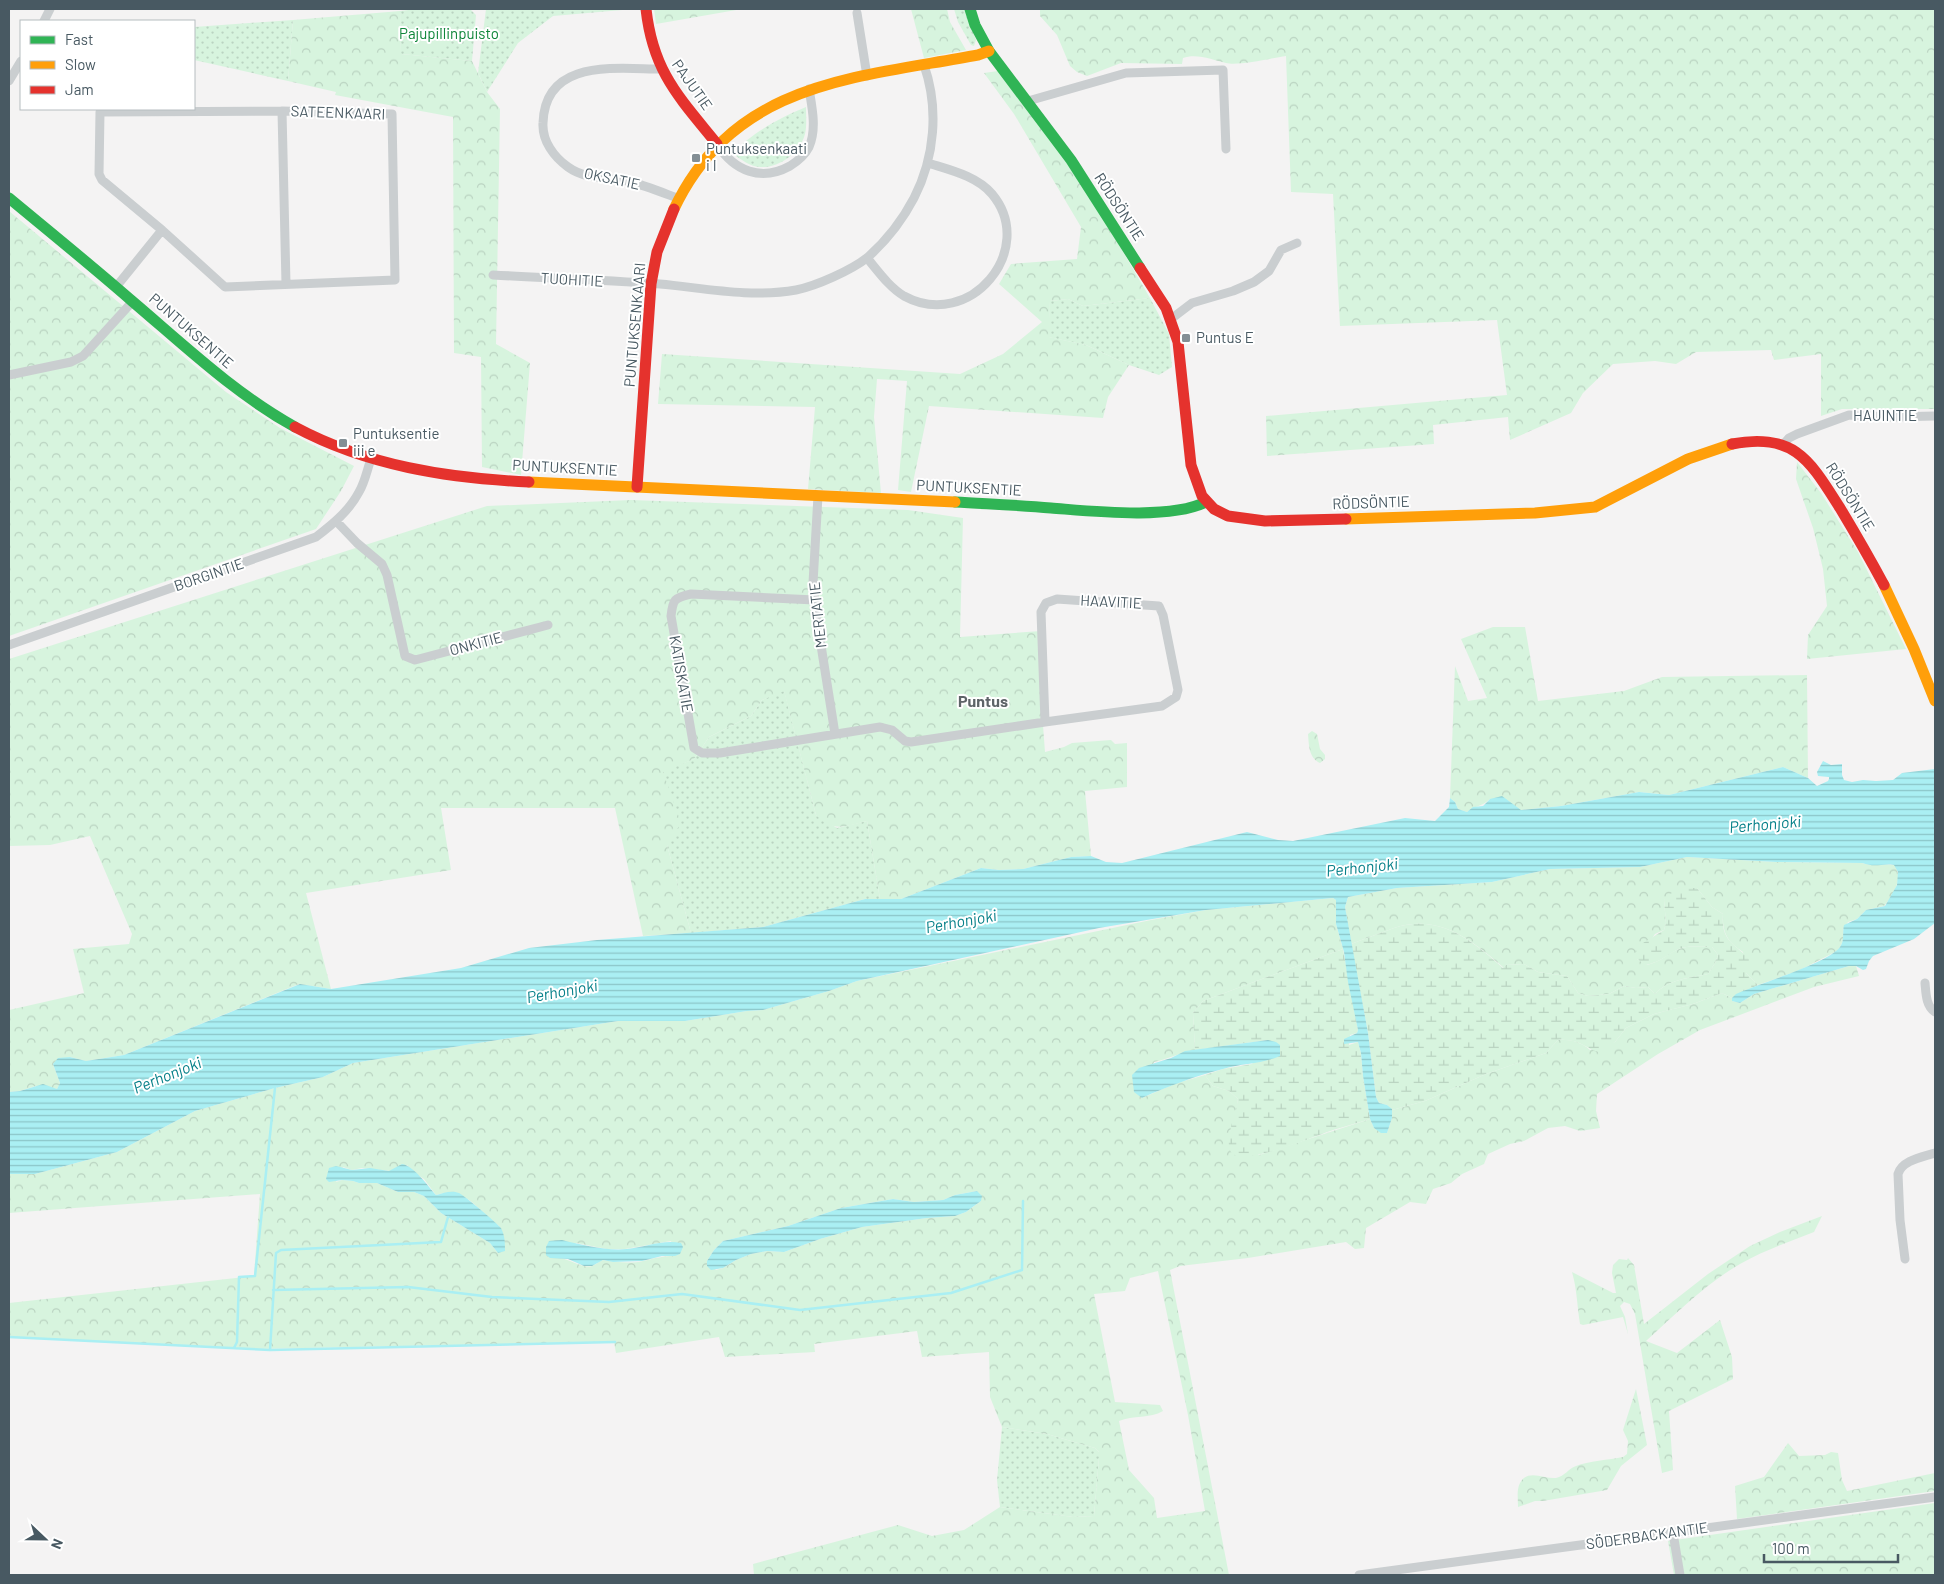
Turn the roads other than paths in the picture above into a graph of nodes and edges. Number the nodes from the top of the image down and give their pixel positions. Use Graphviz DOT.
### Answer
graph roads {
  1 [pos="646,9"];
  2 [pos="970,9"];
  3 [pos="857,13"];
  4 [pos="988,51"];
  5 [pos="20,63"];
  6 [pos="924,65"];
  7 [pos="661,69"];
  8 [pos="867,76"];
  9 [pos="9,81"];
  10 [pos="809,89"];
  11 [pos="1028,101"];
  12 [pos="282,111"];
  13 [pos="717,144"];
  14 [pos="1226,149"];
  15 [pos="928,163"];
  16 [pos="9,198"];
  17 [pos="678,198"];
  18 [pos="162,230"];
  19 [pos="1297,243"];
  20 [pos="867,258"];
  21 [pos="493,275"];
  22 [pos="286,284"];
  23 [pos="651,284"];
  24 [pos="116,287"];
  25 [pos="133,301"];
  26 [pos="1171,319"];
  27 [pos="9,375"];
  28 [pos="1935,416"];
  29 [pos="1783,446"];
  30 [pos="371,459"];
  31 [pos="637,488"];
  32 [pos="818,496"];
  33 [pos="1206,502"];
  34 [pos="337,522"];
  35 [pos="815,600"];
  36 [pos="548,625"];
  37 [pos="9,645"];
  38 [pos="1935,701"];
  39 [pos="1045,722"];
  40 [pos="834,734"];
  41 [pos="1925,983"];
  42 [pos="1935,1012"];
  43 [pos="1935,1153"];
  44 [pos="1905,1259"];
  45 [pos="1935,1497"];
  46 [pos="1673,1533"];
  47 [pos="1359,1575"];
  48 [pos="1680,1575"];
  1 -- 7 [label="street, PAJUTIE"];
  2 -- 4 [label="street, RÖDSÖNTIE"];
  3 -- 8 [label="street"];
  4 -- 6 [label="street, PUNTUKSENKAARI"];
  4 -- 11 [label="street, RÖDSÖNTIE"];
  5 -- 9 [label="street"];
  6 -- 8 [label="street, PUNTUKSENKAARI"];
  6 -- 15 [label="street"];
  7 -- 13 [label="street, PAJUTIE"];
  7 -- 17 [label="street, OKSATIE"];
  8 -- 10 [label="street, PUNTUKSENKAARI"];
  10 -- 13 [label="street, PUNTUKSENKAARI"];
  10 -- 13 [label="street"];
  11 -- 14 [label="street"];
  11 -- 26 [label="street, RÖDSÖNTIE"];
  12 -- 18 [label="street, SATEENKAARI"];
  12 -- 22 [label="street"];
  12 -- 22 [label="street, SATEENKAARI"];
  13 -- 17 [label="street, PUNTUKSENKAARI"];
  15 -- 20 [label="street"];
  15 -- 20 [label="street"];
  16 -- 24 [label="street, PUNTUKSENTIE"];
  17 -- 23 [label="street, PUNTUKSENKAARI"];
  18 -- 22 [label="street, SATEENKAARI"];
  18 -- 24 [label="street"];
  19 -- 26 [label="street"];
  20 -- 23 [label="street, TUOHITIE"];
  21 -- 23 [label="street, TUOHITIE"];
  23 -- 31 [label="street, PUNTUKSENKAARI"];
  24 -- 25 [label="street, PUNTUKSENTIE"];
  25 -- 27 [label="street"];
  25 -- 30 [label="street, PUNTUKSENTIE"];
  26 -- 33 [label="street, RÖDSÖNTIE"];
  28 -- 29 [label="street, HAUINTIE"];
  29 -- 33 [label="street, RÖDSÖNTIE"];
  29 -- 38 [label="street, RÖDSÖNTIE"];
  30 -- 31 [label="street, PUNTUKSENTIE"];
  30 -- 34 [label="street, BORGINTIE"];
  31 -- 32 [label="street, PUNTUKSENTIE"];
  32 -- 33 [label="street, PUNTUKSENTIE"];
  32 -- 35 [label="street, MERTATIE"];
  34 -- 36 [label="street, ONKITIE"];
  34 -- 37 [label="street, BORGINTIE"];
  35 -- 40 [label="street, MERTATIE"];
  35 -- 40 [label="street, KATISKATIE"];
  39 -- 39 [label="street, HAAVITIE"];
  39 -- 40 [label="street, HAAVITIE"];
  41 -- 42 [label="street"];
  43 -- 44 [label="street"];
  45 -- 46 [label="street, SÖDERBACKANTIE"];
  46 -- 47 [label="street, SÖDERBACKANTIE"];
  46 -- 48 [label="street"];
}
